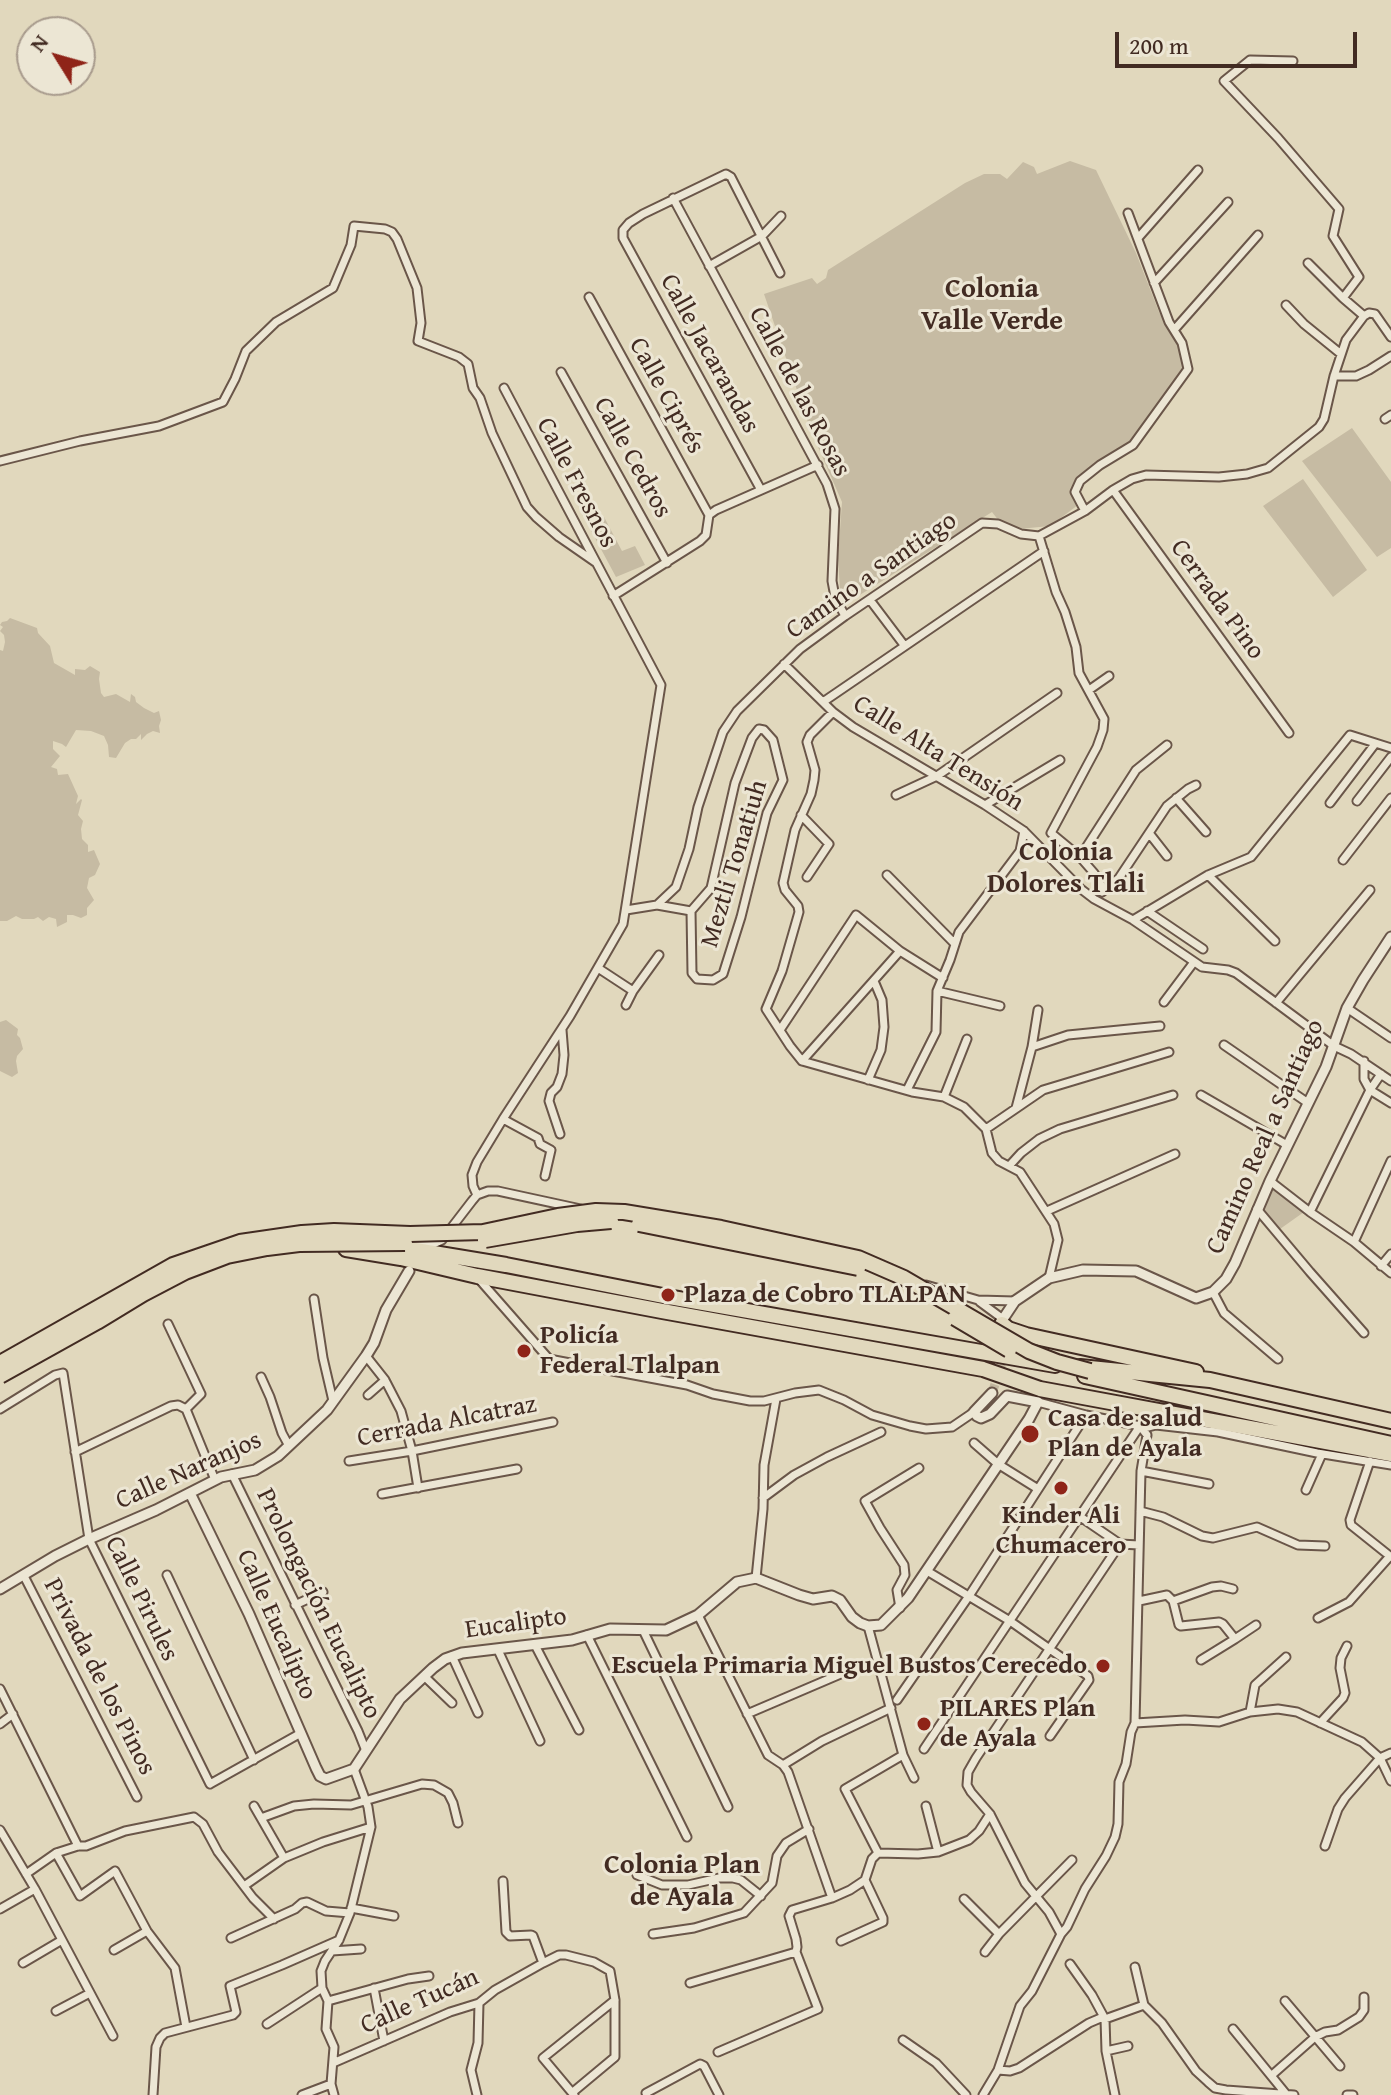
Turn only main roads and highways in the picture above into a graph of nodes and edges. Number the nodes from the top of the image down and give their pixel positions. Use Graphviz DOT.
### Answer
graph roads {
  1 [pos="1002,1324"];
  2 [pos="1028,1355"];
  3 [pos="0,1364"];
  4 [pos="0,1377"];
  5 [pos="1210,1380"];
  6 [pos="1267,1392"];
  7 [pos="1283,1417"];
  8 [pos="1391,1421"];
  9 [pos="1391,1443"];
  10 [pos="1391,1454"];
  1 -- 5 [label="highway"];
  2 -- 3 [label="highway, bridge"];
  2 -- 4 [label="highway, bridge"];
  2 -- 7 [label="highway, bridge"];
  2 -- 9 [label="highway"];
  3 -- 5 [label="highway"];
  4 -- 10 [label="highway"];
  5 -- 6 [label="highway"];
  6 -- 7 [label="highway"];
  6 -- 8 [label="highway"];
  7 -- 9 [label="highway"];
}
